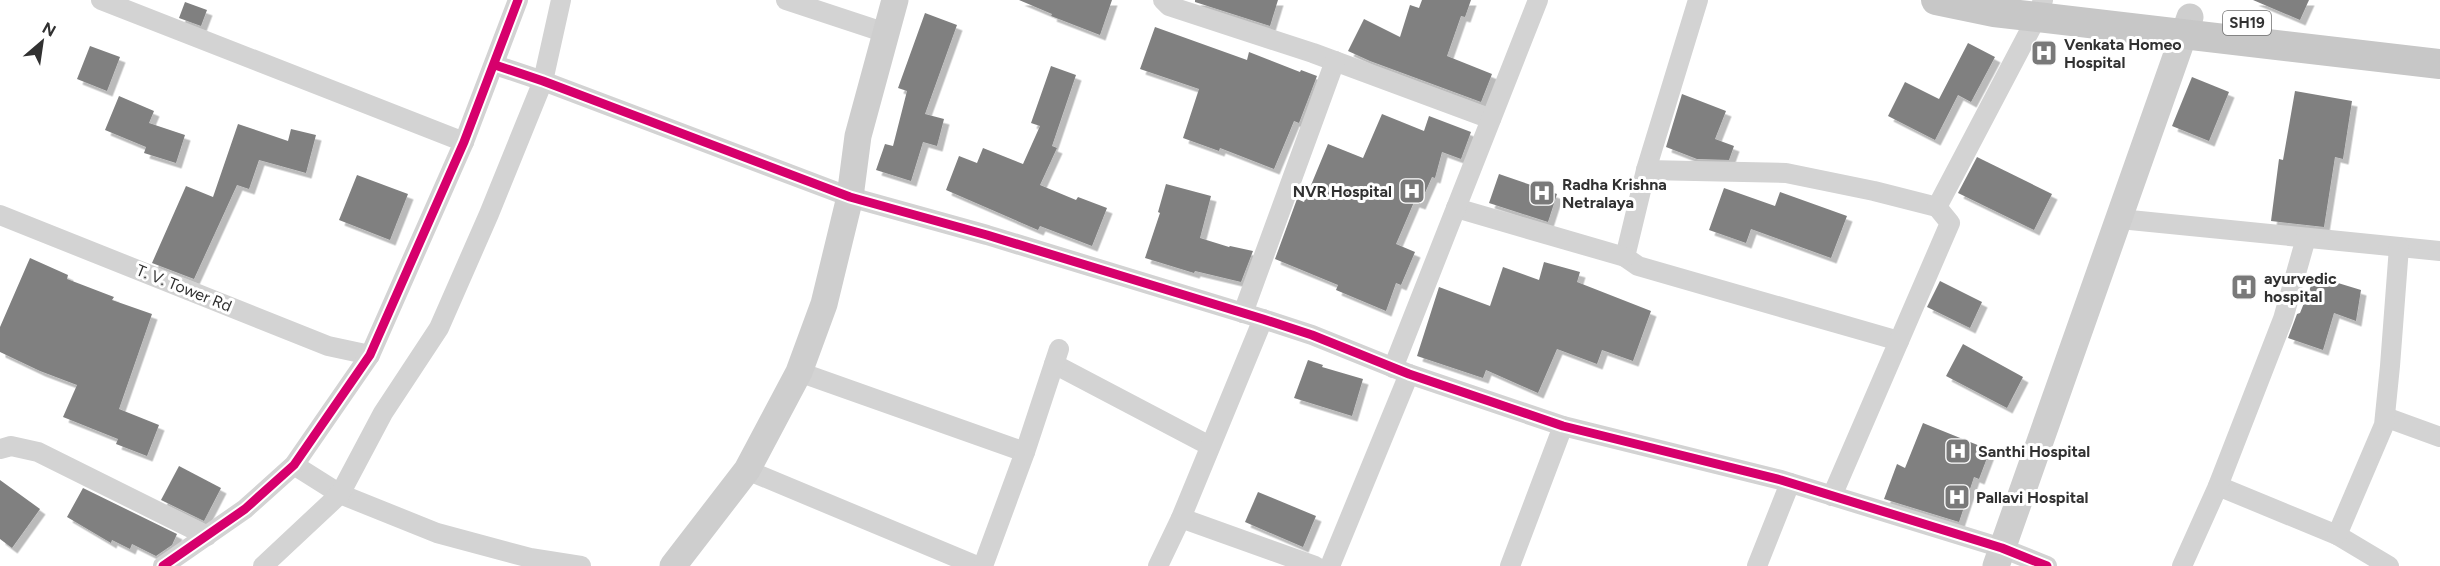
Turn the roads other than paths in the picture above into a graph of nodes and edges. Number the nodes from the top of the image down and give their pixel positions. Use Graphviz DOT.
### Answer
graph roads {
  1 [pos="101,0"];
  2 [pos="518,0"];
  3 [pos="561,0"];
  4 [pos="786,0"];
  5 [pos="895,0"];
  6 [pos="1163,0"];
  7 [pos="1538,0"];
  8 [pos="1698,0"];
  9 [pos="1936,0"];
  10 [pos="2045,6"];
  11 [pos="2187,26"];
  12 [pos="886,33"];
  13 [pos="2440,45"];
  14 [pos="1335,61"];
  15 [pos="2440,64"];
  16 [pos="495,65"];
  17 [pos="543,81"];
  18 [pos="1491,119"];
  19 [pos="464,142"];
  20 [pos="1646,170"];
  21 [pos="850,197"];
  22 [pos="1937,207"];
  23 [pos="1456,208"];
  24 [pos="0,215"];
  25 [pos="2120,219"];
  26 [pos="2306,238"];
  27 [pos="2399,247"];
  28 [pos="2440,251"];
  29 [pos="1625,257"];
  30 [pos="1243,313"];
  31 [pos="1263,319"];
  32 [pos="1899,341"];
  33 [pos="370,355"];
  34 [pos="1401,371"];
  35 [pos="799,372"];
  36 [pos="2385,417"];
  37 [pos="1563,426"];
  38 [pos="2440,437"];
  39 [pos="1210,446"];
  40 [pos="0,449"];
  41 [pos="1025,452"];
  42 [pos="294,465"];
  43 [pos="747,470"];
  44 [pos="1790,483"];
  45 [pos="2218,486"];
  46 [pos="340,494"];
  47 [pos="1832,496"];
  48 [pos="1180,518"];
  49 [pos="2337,535"];
  50 [pos="207,536"];
  51 [pos="1999,557"];
  52 [pos="163,566"];
  53 [pos="263,566"];
  54 [pos="581,566"];
  55 [pos="673,566"];
  56 [pos="977,566"];
  57 [pos="983,566"];
  58 [pos="1158,566"];
  59 [pos="1315,566"];
  60 [pos="1330,566"];
  61 [pos="1510,566"];
  62 [pos="1756,566"];
  63 [pos="2047,566"];
  64 [pos="2182,566"];
  65 [pos="2389,566"];
  1 -- 19 [label="street"];
  2 -- 16 [label="street"];
  3 -- 17 [label="street"];
  4 -- 12 [label="street"];
  5 -- 12 [label="main road"];
  6 -- 14 [label="street"];
  7 -- 18 [label="street"];
  8 -- 20 [label="street"];
  9 -- 10 [label="main road, SH19"];
  10 -- 11 [label="main road, SH19"];
  10 -- 22 [label="street"];
  11 -- 13 [label="main road, SH19"];
  11 -- 15 [label="main road, SH19"];
  11 -- 25 [label="main road"];
  12 -- 21 [label="main road"];
  14 -- 18 [label="street"];
  14 -- 30 [label="street"];
  16 -- 17 [label="street"];
  16 -- 19 [label="street"];
  17 -- 21 [label="street"];
  17 -- 46 [label="street"];
  18 -- 23 [label="street"];
  19 -- 33 [label="street"];
  20 -- 22 [label="street"];
  20 -- 29 [label="street"];
  21 -- 30 [label="street"];
  21 -- 35 [label="main road"];
  22 -- 32 [label="street"];
  23 -- 29 [label="street"];
  23 -- 34 [label="street"];
  24 -- 33 [label="street, T. V. Tower Rd"];
  25 -- 26 [label="street"];
  25 -- 51 [label="main road"];
  26 -- 27 [label="street"];
  26 -- 45 [label="street"];
  27 -- 28 [label="street"];
  27 -- 36 [label="street"];
  29 -- 32 [label="street"];
  30 -- 31 [label="street"];
  31 -- 34 [label="street"];
  31 -- 39 [label="street"];
  32 -- 47 [label="street"];
  33 -- 42 [label="street"];
  34 -- 37 [label="street"];
  34 -- 60 [label="street"];
  35 -- 41 [label="street"];
  35 -- 43 [label="main road"];
  36 -- 38 [label="street"];
  36 -- 49 [label="street"];
  37 -- 44 [label="street"];
  37 -- 61 [label="street"];
  39 -- 41 [label="street"];
  39 -- 48 [label="street"];
  40 -- 50 [label="street"];
  41 -- 57 [label="street"];
  42 -- 46 [label="street"];
  42 -- 50 [label="street"];
  43 -- 55 [label="main road"];
  43 -- 56 [label="street"];
  44 -- 47 [label="street"];
  44 -- 62 [label="street"];
  45 -- 49 [label="street"];
  45 -- 64 [label="street"];
  46 -- 53 [label="street"];
  46 -- 54 [label="street"];
  47 -- 51 [label="street"];
  48 -- 58 [label="street"];
  48 -- 59 [label="street"];
  49 -- 65 [label="street"];
  50 -- 52 [label="street"];
  51 -- 63 [label="street"];
}
